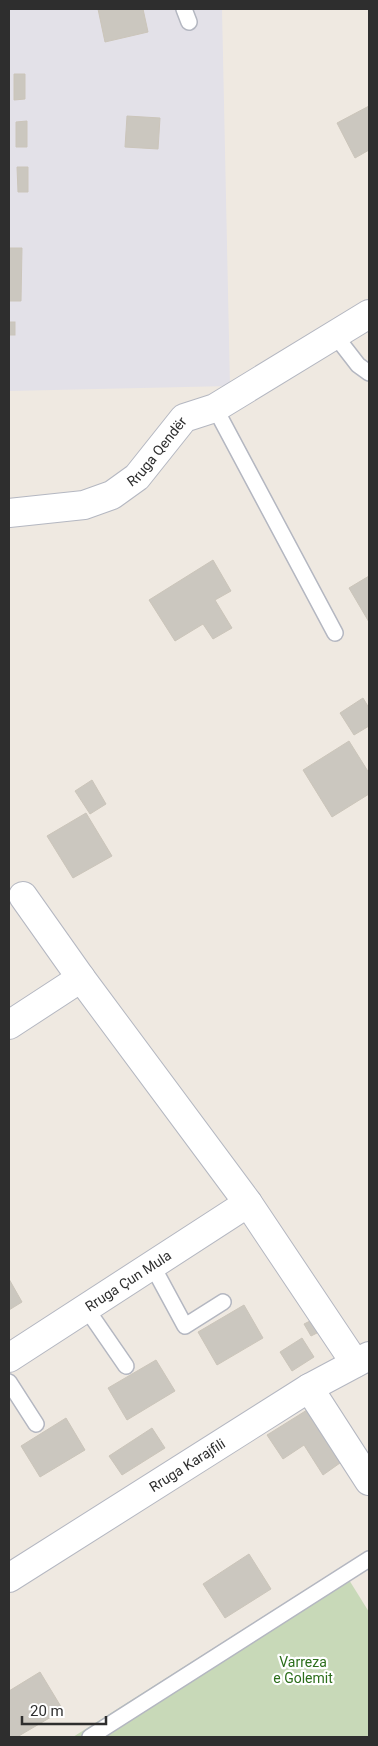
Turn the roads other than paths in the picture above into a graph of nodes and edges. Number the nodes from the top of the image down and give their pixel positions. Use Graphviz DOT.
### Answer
graph roads {
  1 [pos="369,314"];
  2 [pos="334,334"];
  3 [pos="369,373"];
  4 [pos="215,408"];
  5 [pos="9,512"];
  6 [pos="335,633"];
  7 [pos="23,896"];
  8 [pos="81,978"];
  9 [pos="9,1025"];
  10 [pos="248,1203"];
  11 [pos="152,1265"];
  12 [pos="222,1302"];
  13 [pos="86,1308"];
  14 [pos="9,1358"];
  15 [pos="362,1360"];
  16 [pos="126,1366"];
  17 [pos="9,1382"];
  18 [pos="309,1388"];
  19 [pos="36,1424"];
  20 [pos="369,1481"];
  21 [pos="369,1559"];
  22 [pos="9,1578"];
  23 [pos="90,1737"];
  1 -- 2 [label="street, Rruga Qendër"];
  2 -- 3 [label="lane"];
  2 -- 4 [label="street, Rruga Qendër"];
  4 -- 5 [label="street, Rruga Qendër"];
  4 -- 6 [label="lane"];
  7 -- 8 [label="street"];
  8 -- 9 [label="street"];
  8 -- 10 [label="street"];
  10 -- 11 [label="street, Rruga Çun Mula"];
  10 -- 15 [label="street"];
  11 -- 12 [label="lane"];
  11 -- 13 [label="street, Rruga Çun Mula"];
  13 -- 14 [label="street, Rruga Çun Mula"];
  13 -- 16 [label="lane"];
  15 -- 18 [label="street, Rruga Karajfili"];
  17 -- 19 [label="lane"];
  18 -- 20 [label="street"];
  18 -- 22 [label="street, Rruga Karajfili"];
  21 -- 23 [label="lane"];
}
